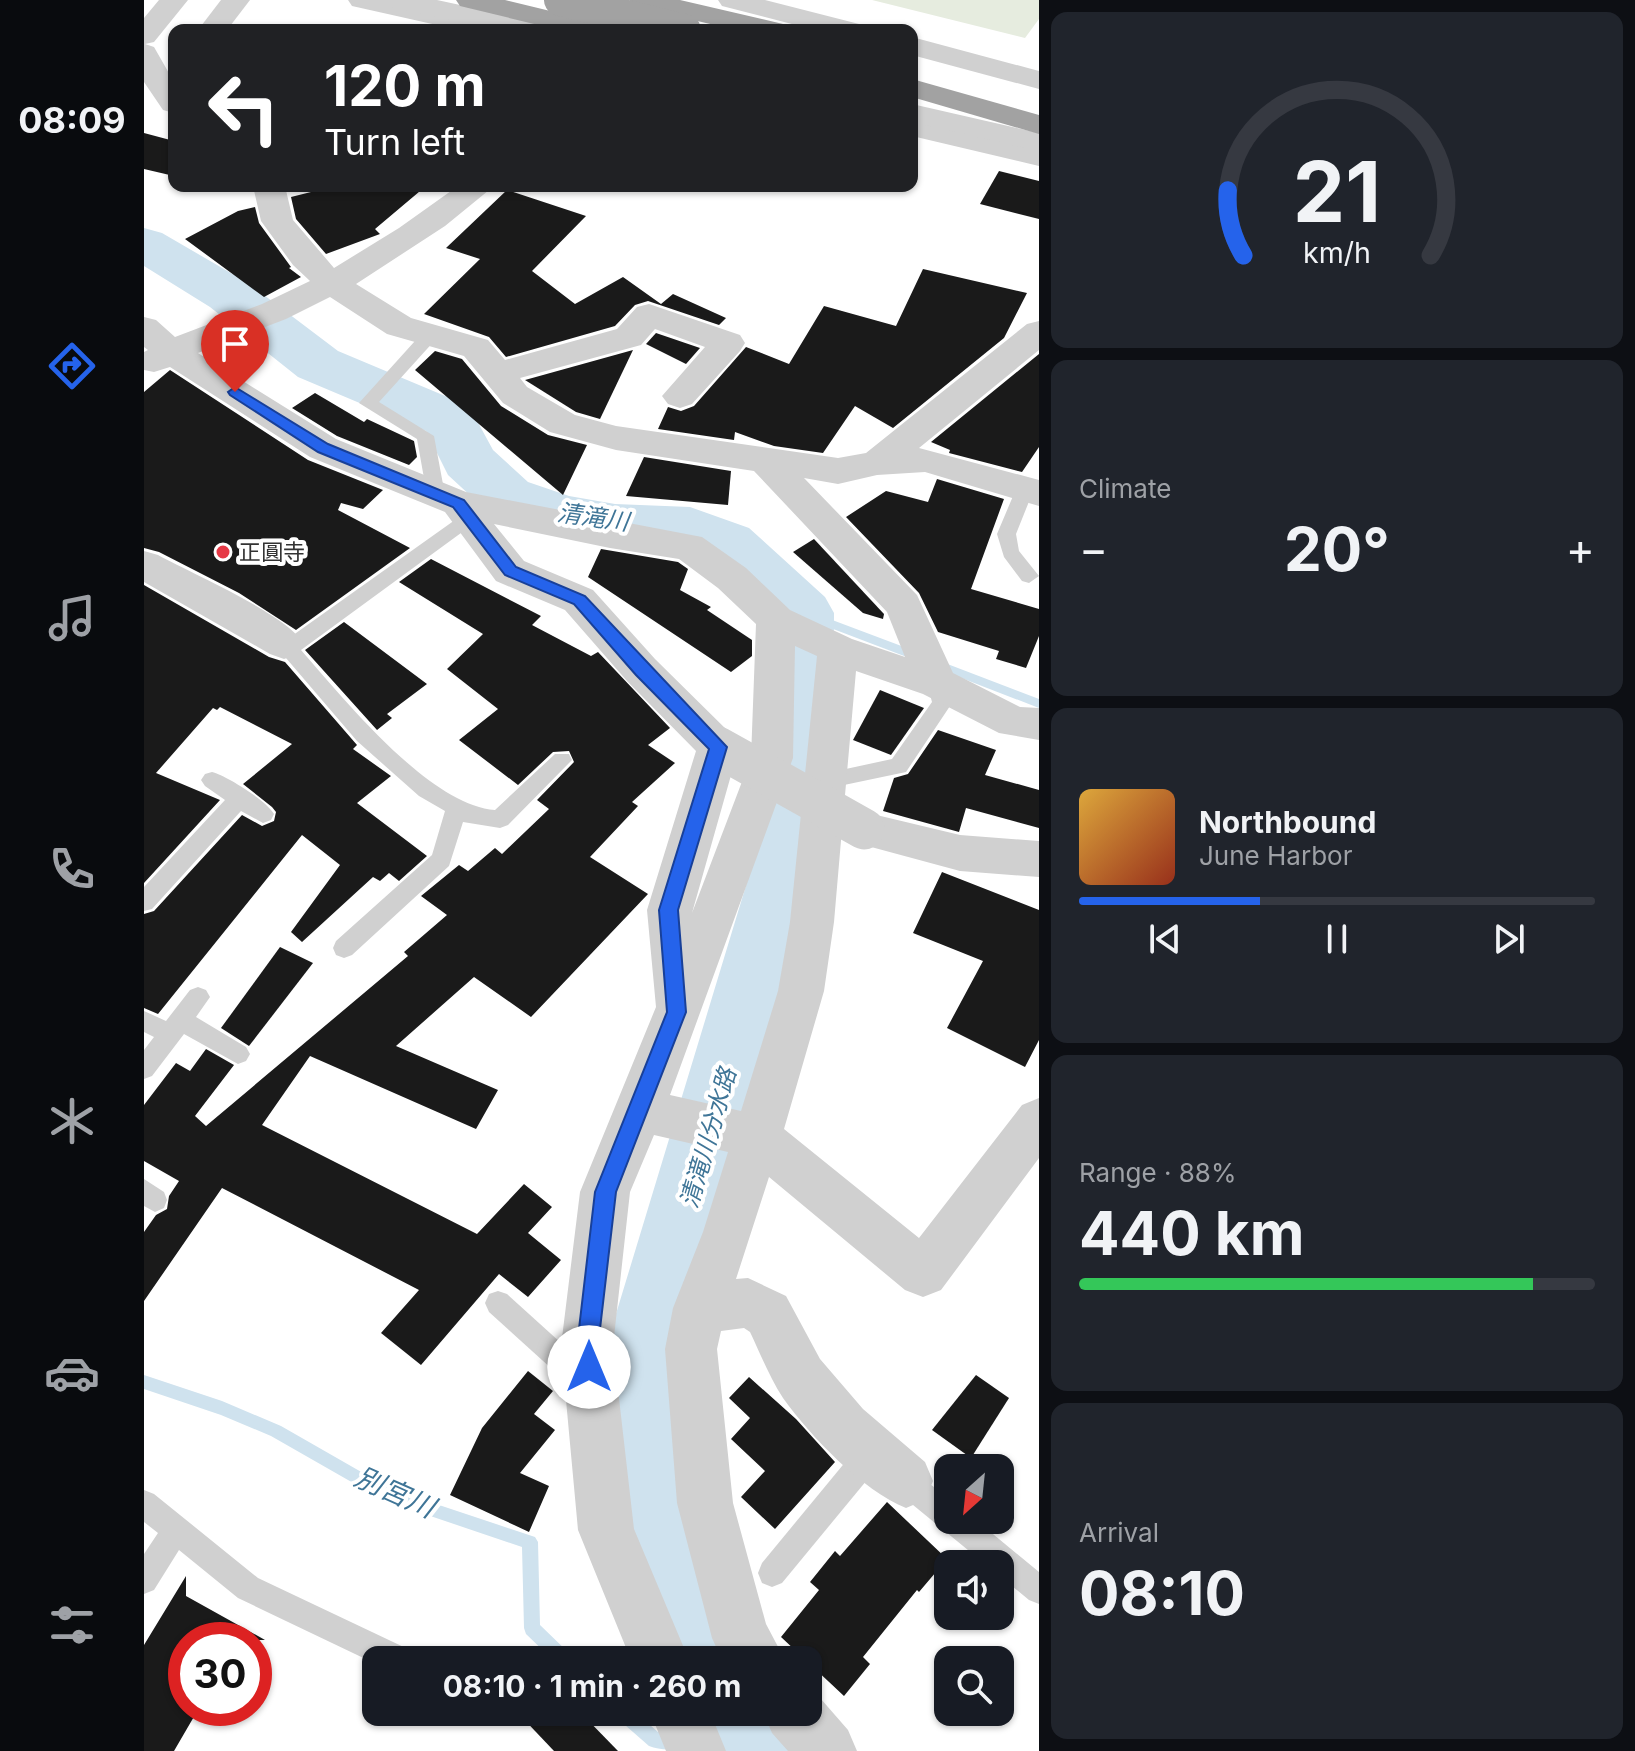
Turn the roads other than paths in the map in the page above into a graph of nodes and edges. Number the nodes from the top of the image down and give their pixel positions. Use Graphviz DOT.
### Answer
graph roads {
  1 [pos="174,0"];
  2 [pos="236,0"];
  3 [pos="362,0"];
  4 [pos="396,0"];
  5 [pos="470,0"];
  6 [pos="560,0"];
  7 [pos="641,0"];
  8 [pos="732,0"];
  9 [pos="217,24"];
  10 [pos="471,24"];
  11 [pos="510,24"];
  12 [pos="569,24"];
  13 [pos="623,24"];
  14 [pos="660,24"];
  15 [pos="747,24"];
  16 [pos="826,24"];
  17 [pos="144,36"];
  18 [pos="918,48"];
  19 [pos="144,53"];
  20 [pos="918,66"];
  21 [pos="1039,80"];
  22 [pos="163,89"];
  23 [pos="918,90"];
  24 [pos="1039,98"];
  25 [pos="918,101"];
  26 [pos="918,114"];
  27 [pos="918,127"];
  28 [pos="1035,137"];
  29 [pos="270,192"];
  30 [pos="470,192"];
  31 [pos="331,283"];
  32 [pos="1039,332"];
  33 [pos="430,335"];
  34 [pos="153,349"];
  35 [pos="497,373"];
  36 [pos="680,396"];
  37 [pos="764,459"];
  38 [pos="877,463"];
  39 [pos="1034,484"];
  40 [pos="454,505"];
  41 [pos="144,565"];
  42 [pos="1029,576"];
  43 [pos="807,634"];
  44 [pos="286,646"];
  45 [pos="929,664"];
  46 [pos="1039,724"];
  47 [pos="718,747"];
  48 [pos="562,760"];
  49 [pos="212,780"];
  50 [pos="825,781"];
  51 [pos="240,798"];
  52 [pos="457,808"];
  53 [pos="263,814"];
  54 [pos="1039,859"];
  55 [pos="144,902"];
  56 [pos="344,948"];
  57 [pos="198,997"];
  58 [pos="677,1012"];
  59 [pos="144,1021"];
  60 [pos="176,1027"];
  61 [pos="238,1054"];
  62 [pos="144,1069"];
  63 [pos="655,1113"];
  64 [pos="1039,1120"];
  65 [pos="745,1134"];
  66 [pos="498,1303"];
  67 [pos="699,1308"];
  68 [pos="592,1388"];
  69 [pos="889,1466"];
  70 [pos="934,1503"];
  71 [pos="144,1504"];
  72 [pos="176,1530"];
  73 [pos="971,1534"];
  74 [pos="772,1573"];
  75 [pos="144,1580"];
  76 [pos="1039,1590"];
  77 [pos="370,1646"];
  78 [pos="654,1646"];
  79 [pos="746,1646"];
  80 [pos="686,1726"];
  81 [pos="805,1726"];
  82 [pos="696,1751"];
  83 [pos="827,1751"];
  1 -- 17 [label="street"];
  2 -- 9 [label="street"];
  3 -- 10 [label="street"];
  4 -- 11 [label="street"];
  5 -- 12 [label="highway"];
  6 -- 14 [label="highway, bridge"];
  7 -- 13 [label="street"];
  7 -- 15 [label="highway"];
  8 -- 16 [label="street"];
  18 -- 21 [label="street"];
  19 -- 22 [label="street"];
  20 -- 24 [label="highway"];
  23 -- 28 [label="highway"];
  25 -- 28 [label="highway"];
  26 -- 28 [label="street"];
  27 -- 28 [label="street"];
  29 -- 31 [label="street"];
  30 -- 31 [label="street"];
  31 -- 33 [label="street"];
  31 -- 34 [label="street"];
  32 -- 38 [label="street"];
  33 -- 35 [label="street"];
  33 -- 40 [label="lane"];
  34 -- 40 [label="street"];
  35 -- 36 [label="street"];
  35 -- 37 [label="street"];
  37 -- 38 [label="street"];
  37 -- 45 [label="street"];
  38 -- 39 [label="street"];
  39 -- 42 [label="lane"];
  40 -- 43 [label="street"];
  40 -- 44 [label="lane"];
  40 -- 47 [label="street"];
  41 -- 44 [label="street"];
  43 -- 45 [label="street"];
  43 -- 50 [label="street"];
  43 -- 58 [label="street"];
  44 -- 52 [label="lane"];
  45 -- 46 [label="street"];
  45 -- 50 [label="lane"];
  47 -- 54 [label="street, bridge"];
  47 -- 58 [label="street"];
  48 -- 52 [label="lane"];
  49 -- 51 [label="lane"];
  50 -- 65 [label="street"];
  51 -- 53 [label="lane"];
  51 -- 55 [label="lane"];
  52 -- 56 [label="lane"];
  57 -- 60 [label="lane"];
  58 -- 63 [label="street"];
  59 -- 60 [label="lane"];
  60 -- 61 [label="lane"];
  60 -- 62 [label="lane"];
  63 -- 65 [label="street"];
  63 -- 68 [label="street"];
  64 -- 65 [label="street"];
  65 -- 67 [label="street"];
  66 -- 68 [label="lane"];
  67 -- 69 [label="street"];
  67 -- 79 [label="street"];
  68 -- 78 [label="street"];
  69 -- 70 [label="lane"];
  69 -- 74 [label="lane"];
  71 -- 72 [label="lane"];
  72 -- 75 [label="lane"];
  72 -- 77 [label="lane"];
  73 -- 76 [label="lane"];
  80 -- 82 [label="street"];
  81 -- 83 [label="street"];
}
